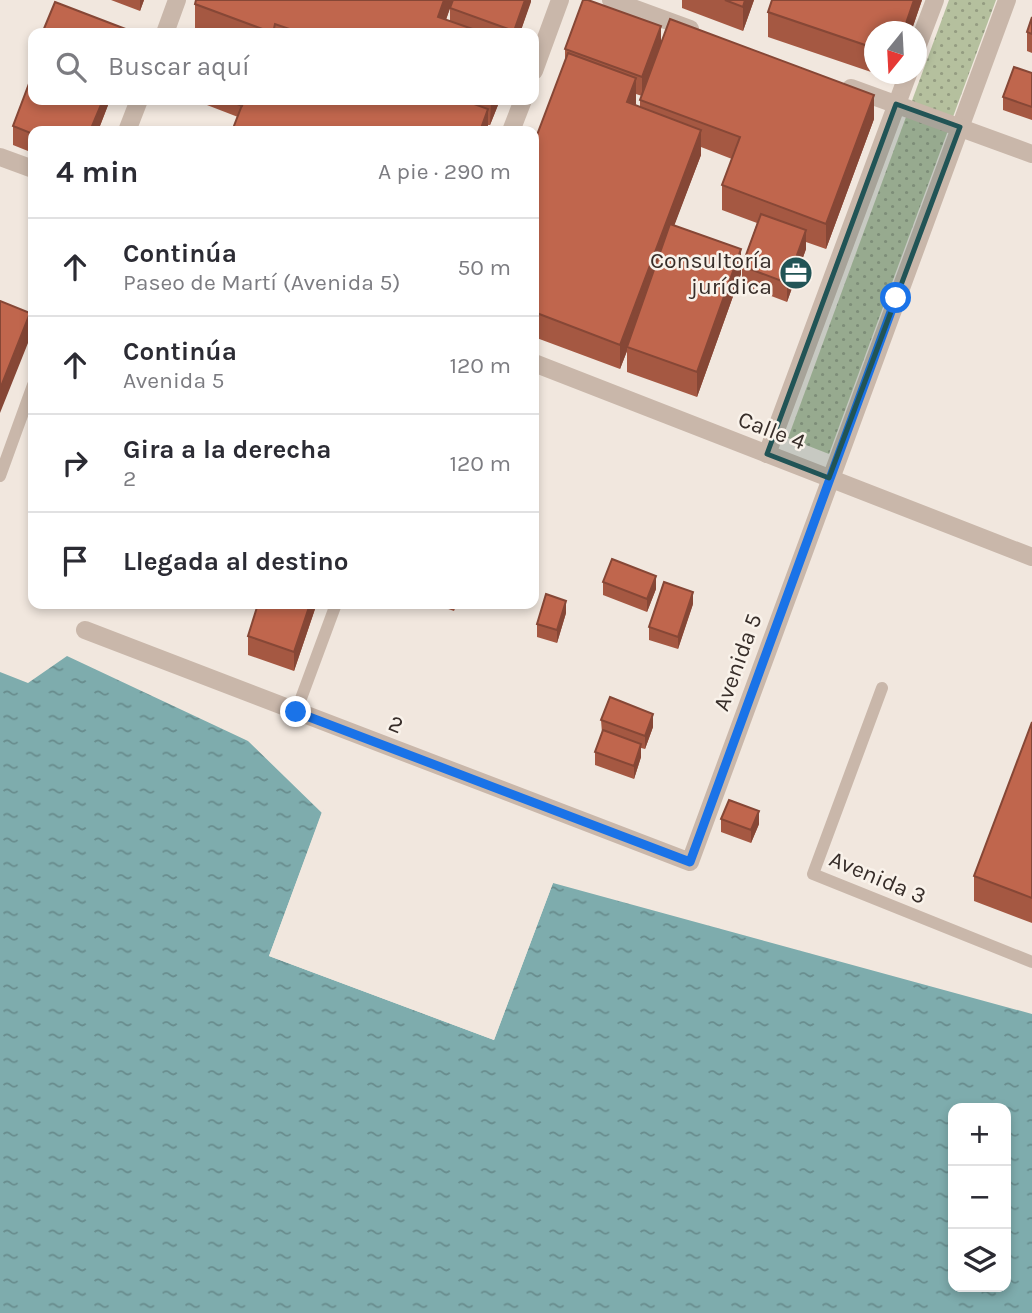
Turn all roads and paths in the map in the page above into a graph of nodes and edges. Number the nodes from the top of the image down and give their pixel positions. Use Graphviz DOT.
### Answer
graph roads {
  1 [pos="177,0"];
  2 [pos="560,0"];
  3 [pos="611,0"];
  4 [pos="935,0"];
  5 [pos="1007,0"];
  6 [pos="927,21"];
  7 [pos="167,28"];
  8 [pos="702,33"];
  9 [pos="539,57"];
  10 [pos="831,81"];
  11 [pos="904,84"];
  12 [pos="896,104"];
  13 [pos="137,105"];
  14 [pos="521,105"];
  15 [pos="129,126"];
  16 [pos="513,126"];
  17 [pos="960,127"];
  18 [pos="1032,154"];
  19 [pos="0,157"];
  20 [pos="28,167"];
  21 [pos="539,365"];
  22 [pos="28,398"];
  23 [pos="767,454"];
  24 [pos="0,476"];
  25 [pos="829,478"];
  26 [pos="1032,557"];
  27 [pos="335,609"];
  28 [pos="85,630"];
  29 [pos="882,688"];
  30 [pos="296,712"];
  31 [pos="690,862"];
  32 [pos="1032,962"];
  1 -- 7 [label="street"];
  2 -- 9 [label="street"];
  3 -- 8 [label="street"];
  4 -- 6 [label="street"];
  5 -- 17 [label="street, Avenida 5"];
  10 -- 12 [label="street"];
  11 -- 12 [label="street"];
  12 -- 17 [label="street"];
  12 -- 23 [label="street"];
  13 -- 15 [label="street"];
  14 -- 16 [label="street"];
  17 -- 18 [label="street"];
  17 -- 25 [label="street, Avenida 5"];
  19 -- 20 [label="street"];
  21 -- 23 [label="street, Calle 4"];
  22 -- 24 [label="lane"];
  23 -- 25 [label="street, Calle 4"];
  25 -- 26 [label="street, Calle 4"];
  25 -- 31 [label="street, Avenida 5"];
  27 -- 30 [label="lane"];
  28 -- 30 [label="street, 2"];
  29 -- 32 [label="lane, Avenida 3"];
  30 -- 31 [label="street, 2"];
}
